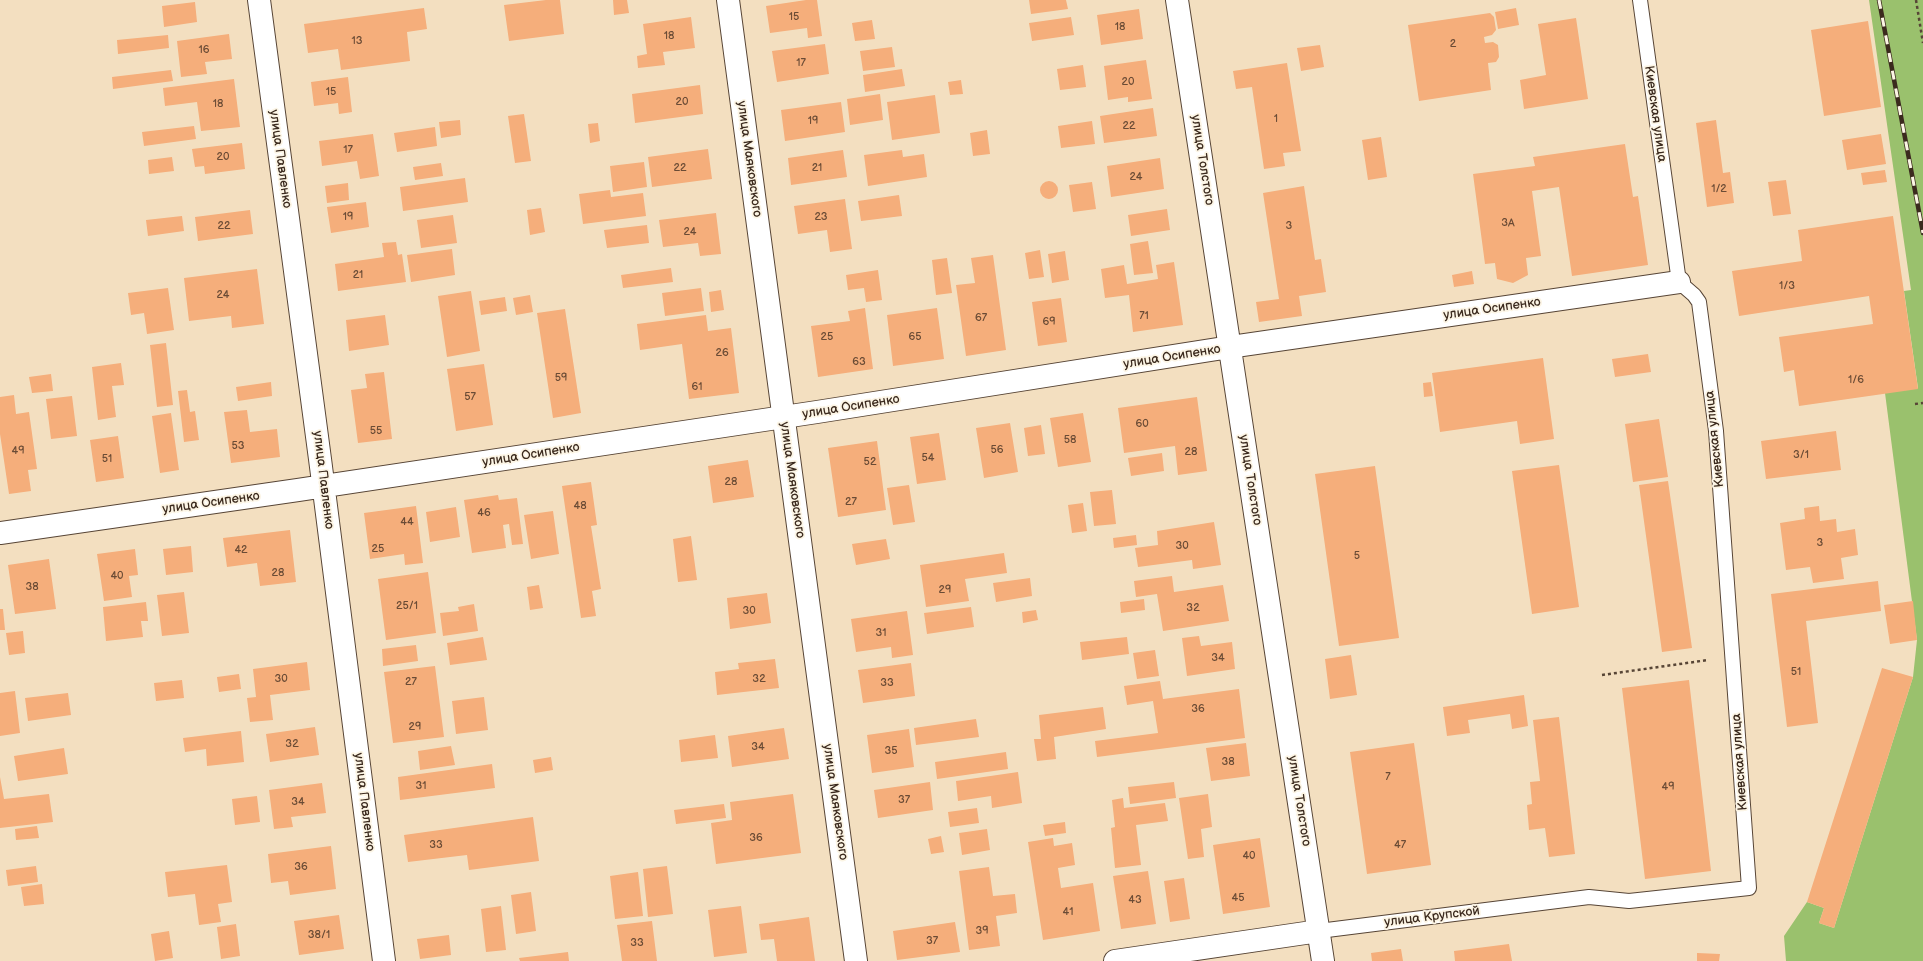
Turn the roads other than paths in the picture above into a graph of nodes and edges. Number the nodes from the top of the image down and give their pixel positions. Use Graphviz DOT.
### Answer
graph roads {
  1 [pos="259,0"];
  2 [pos="728,0"];
  3 [pos="1177,0"];
  4 [pos="1640,0"];
  5 [pos="1679,282"];
  6 [pos="1230,347"];
  7 [pos="783,418"];
  8 [pos="323,486"];
  9 [pos="0,533"];
  10 [pos="1749,888"];
  11 [pos="1319,931"];
  12 [pos="384,961"];
  13 [pos="856,961"];
  14 [pos="1115,961"];
  15 [pos="1323,961"];
  1 -- 8 [label="street, улица Павленко"];
  2 -- 7 [label="street, улица Маяковского"];
  3 -- 6 [label="street, улица Толстого"];
  4 -- 5 [label="lane, Киевская улица"];
  5 -- 6 [label="street, улица Осипенко"];
  5 -- 10 [label="lane, Киевская улица"];
  6 -- 7 [label="street, улица Осипенко"];
  6 -- 11 [label="street, улица Толстого"];
  7 -- 8 [label="street, улица Осипенко"];
  7 -- 13 [label="street, улица Маяковского"];
  8 -- 9 [label="street, улица Осипенко"];
  8 -- 12 [label="street, улица Павленко"];
  10 -- 11 [label="lane, улица Крупской"];
  11 -- 14 [label="street, улица Крупской"];
  11 -- 15 [label="street, улица Толстого"];
}
